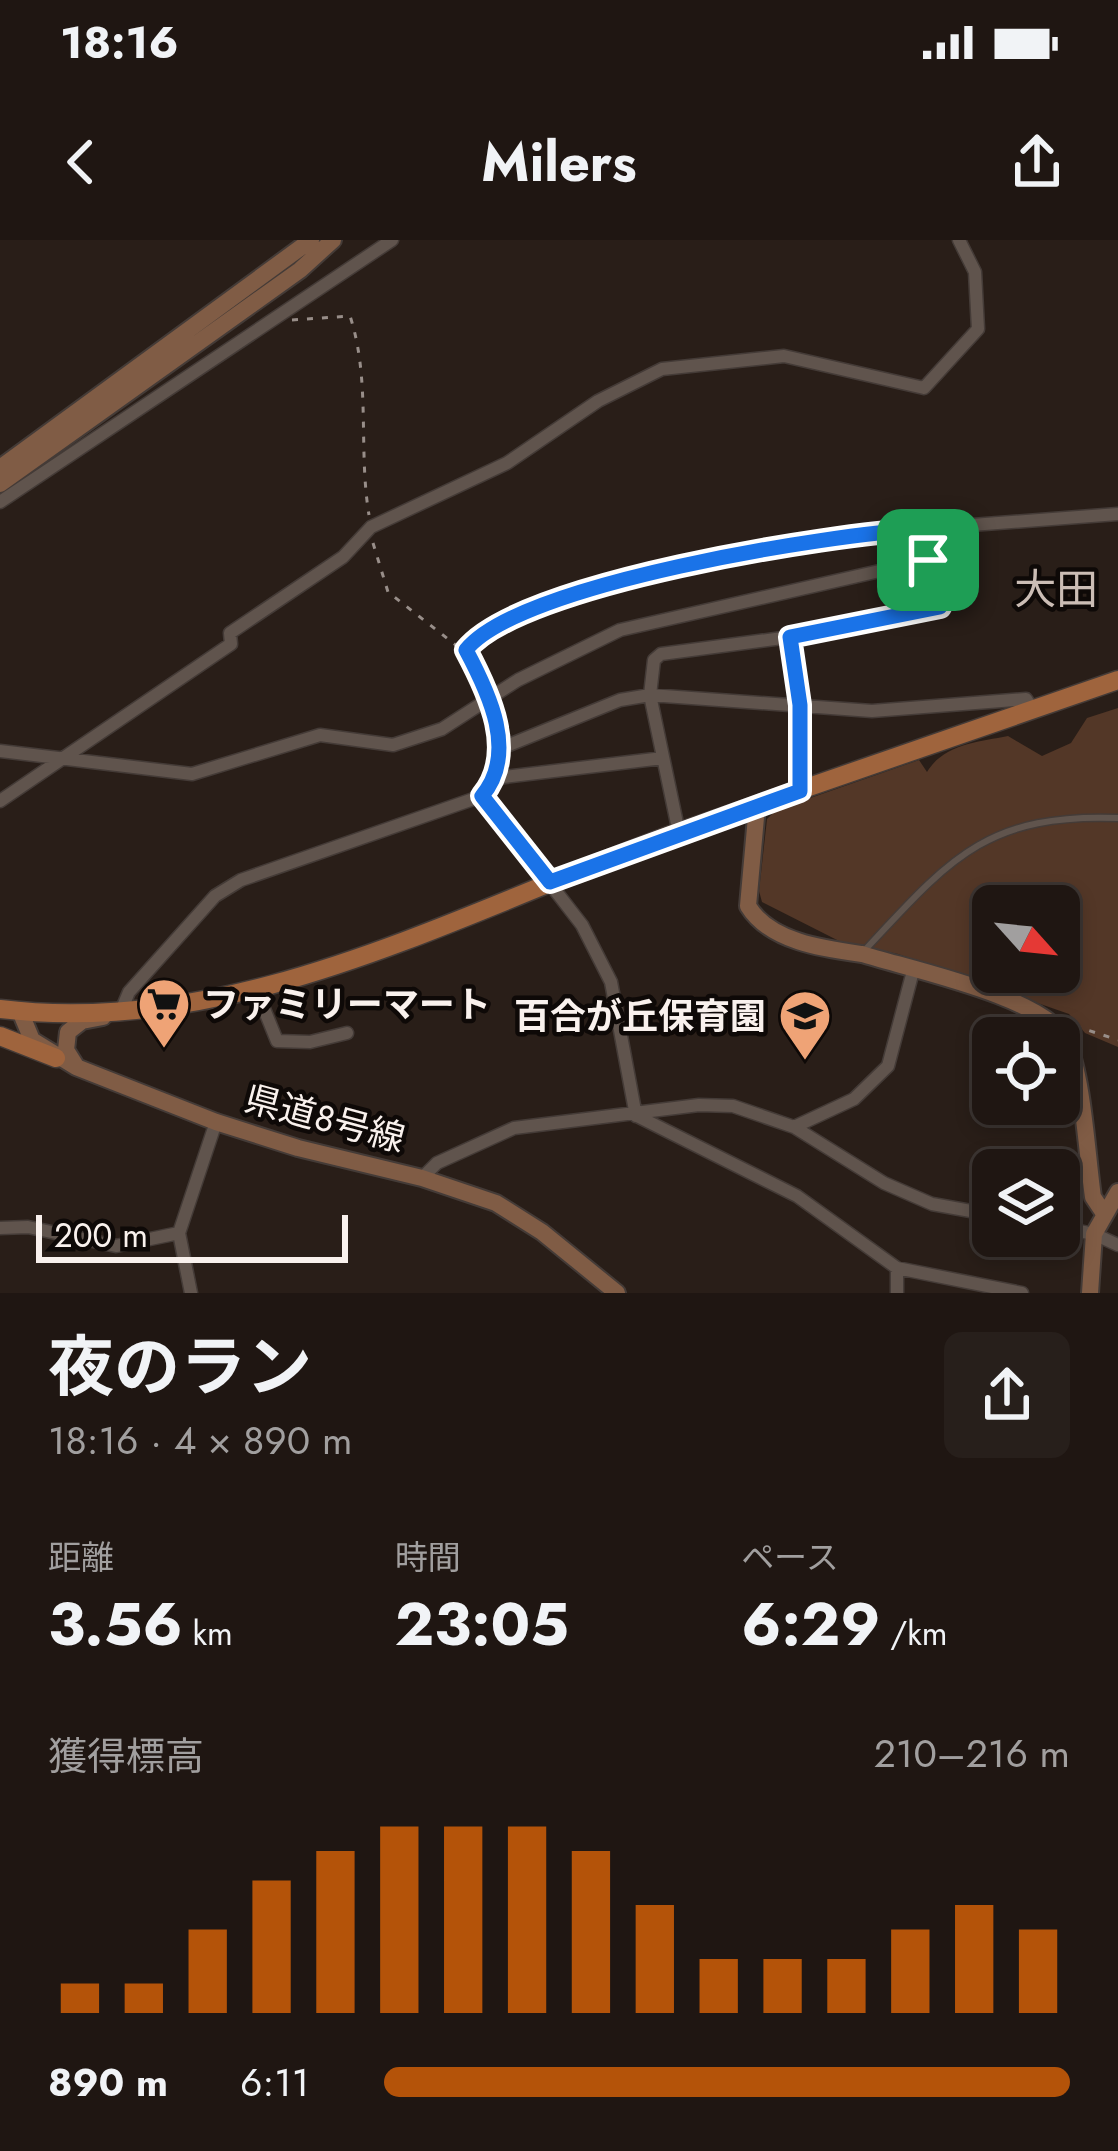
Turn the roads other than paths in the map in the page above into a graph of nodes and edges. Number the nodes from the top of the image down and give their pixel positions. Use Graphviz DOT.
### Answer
graph roads {
  1 [pos="311,240"];
  2 [pos="333,240"];
  3 [pos="392,240"];
  4 [pos="959,240"];
  5 [pos="0,468"];
  6 [pos="0,484"];
  7 [pos="0,502"];
  8 [pos="1118,514"];
  9 [pos="923,529"];
  10 [pos="928,560"];
  11 [pos="790,637"];
  12 [pos="1118,680"];
  13 [pos="650,695"];
  14 [pos="490,698"];
  15 [pos="800,705"];
  16 [pos="1033,710"];
  17 [pos="499,749"];
  18 [pos="0,751"];
  19 [pos="68,758"];
  20 [pos="663,758"];
  21 [pos="496,778"];
  22 [pos="800,791"];
  23 [pos="482,796"];
  24 [pos="0,801"];
  25 [pos="757,806"];
  26 [pos="1118,818"];
  27 [pos="679,832"];
  28 [pos="550,882"];
  29 [pos="862,954"];
  30 [pos="914,971"];
  31 [pos="256,989"];
  32 [pos="10,1010"];
  33 [pos="121,1012"];
  34 [pos="346,1033"];
  35 [pos="0,1036"];
  36 [pos="56,1058"];
  37 [pos="76,1066"];
  38 [pos="636,1116"];
  39 [pos="216,1122"];
  40 [pos="794,1127"];
  41 [pos="422,1178"];
  42 [pos="1118,1192"];
  43 [pos="972,1211"];
  44 [pos="1103,1212"];
  45 [pos="0,1228"];
  46 [pos="1080,1231"];
  47 [pos="179,1233"];
  48 [pos="1094,1234"];
  49 [pos="1118,1245"];
  50 [pos="897,1268"];
  51 [pos="191,1293"];
  52 [pos="617,1293"];
  53 [pos="897,1293"];
  54 [pos="1022,1293"];
  55 [pos="1090,1293"];
  1 -- 5 [label="main road"];
  2 -- 6 [label="main road"];
  3 -- 7 [label="street"];
  4 -- 19 [label="street"];
  8 -- 9 [label="street"];
  9 -- 10 [label="street"];
  9 -- 14 [label="street"];
  10 -- 11 [label="street"];
  10 -- 14 [label="street"];
  11 -- 13 [label="street"];
  11 -- 15 [label="street"];
  12 -- 16 [label="main road"];
  13 -- 15 [label="street"];
  13 -- 17 [label="street"];
  13 -- 20 [label="street"];
  14 -- 17 [label="street"];
  14 -- 19 [label="street"];
  15 -- 16 [label="street"];
  15 -- 22 [label="street"];
  16 -- 22 [label="main road"];
  17 -- 21 [label="street"];
  18 -- 19 [label="street"];
  19 -- 24 [label="street"];
  20 -- 21 [label="street"];
  20 -- 27 [label="street"];
  21 -- 23 [label="street"];
  22 -- 25 [label="main road"];
  23 -- 28 [label="street"];
  23 -- 33 [label="street"];
  25 -- 27 [label="main road"];
  25 -- 29 [label="main road"];
  26 -- 29 [label="lane"];
  27 -- 28 [label="main road"];
  28 -- 31 [label="main road"];
  28 -- 38 [label="street"];
  29 -- 30 [label="main road"];
  30 -- 40 [label="street"];
  30 -- 44 [label="main road"];
  31 -- 33 [label="main road"];
  31 -- 34 [label="street"];
  32 -- 33 [label="main road"];
  32 -- 36 [label="main road"];
  33 -- 37 [label="main road"];
  35 -- 36 [label="main road"];
  36 -- 37 [label="main road, 県道8号線"];
  37 -- 39 [label="main road, 県道8号線"];
  38 -- 40 [label="street"];
  38 -- 41 [label="street"];
  38 -- 50 [label="street"];
  39 -- 41 [label="main road, 県道8号線"];
  39 -- 47 [label="street"];
  40 -- 43 [label="street"];
  41 -- 52 [label="main road, 県道8号線"];
  42 -- 44 [label="main road"];
  44 -- 48 [label="main road"];
  45 -- 47 [label="street"];
  46 -- 48 [label="street"];
  47 -- 51 [label="street"];
  48 -- 49 [label="street"];
  48 -- 55 [label="main road"];
  50 -- 53 [label="street"];
  50 -- 54 [label="street"];
}
